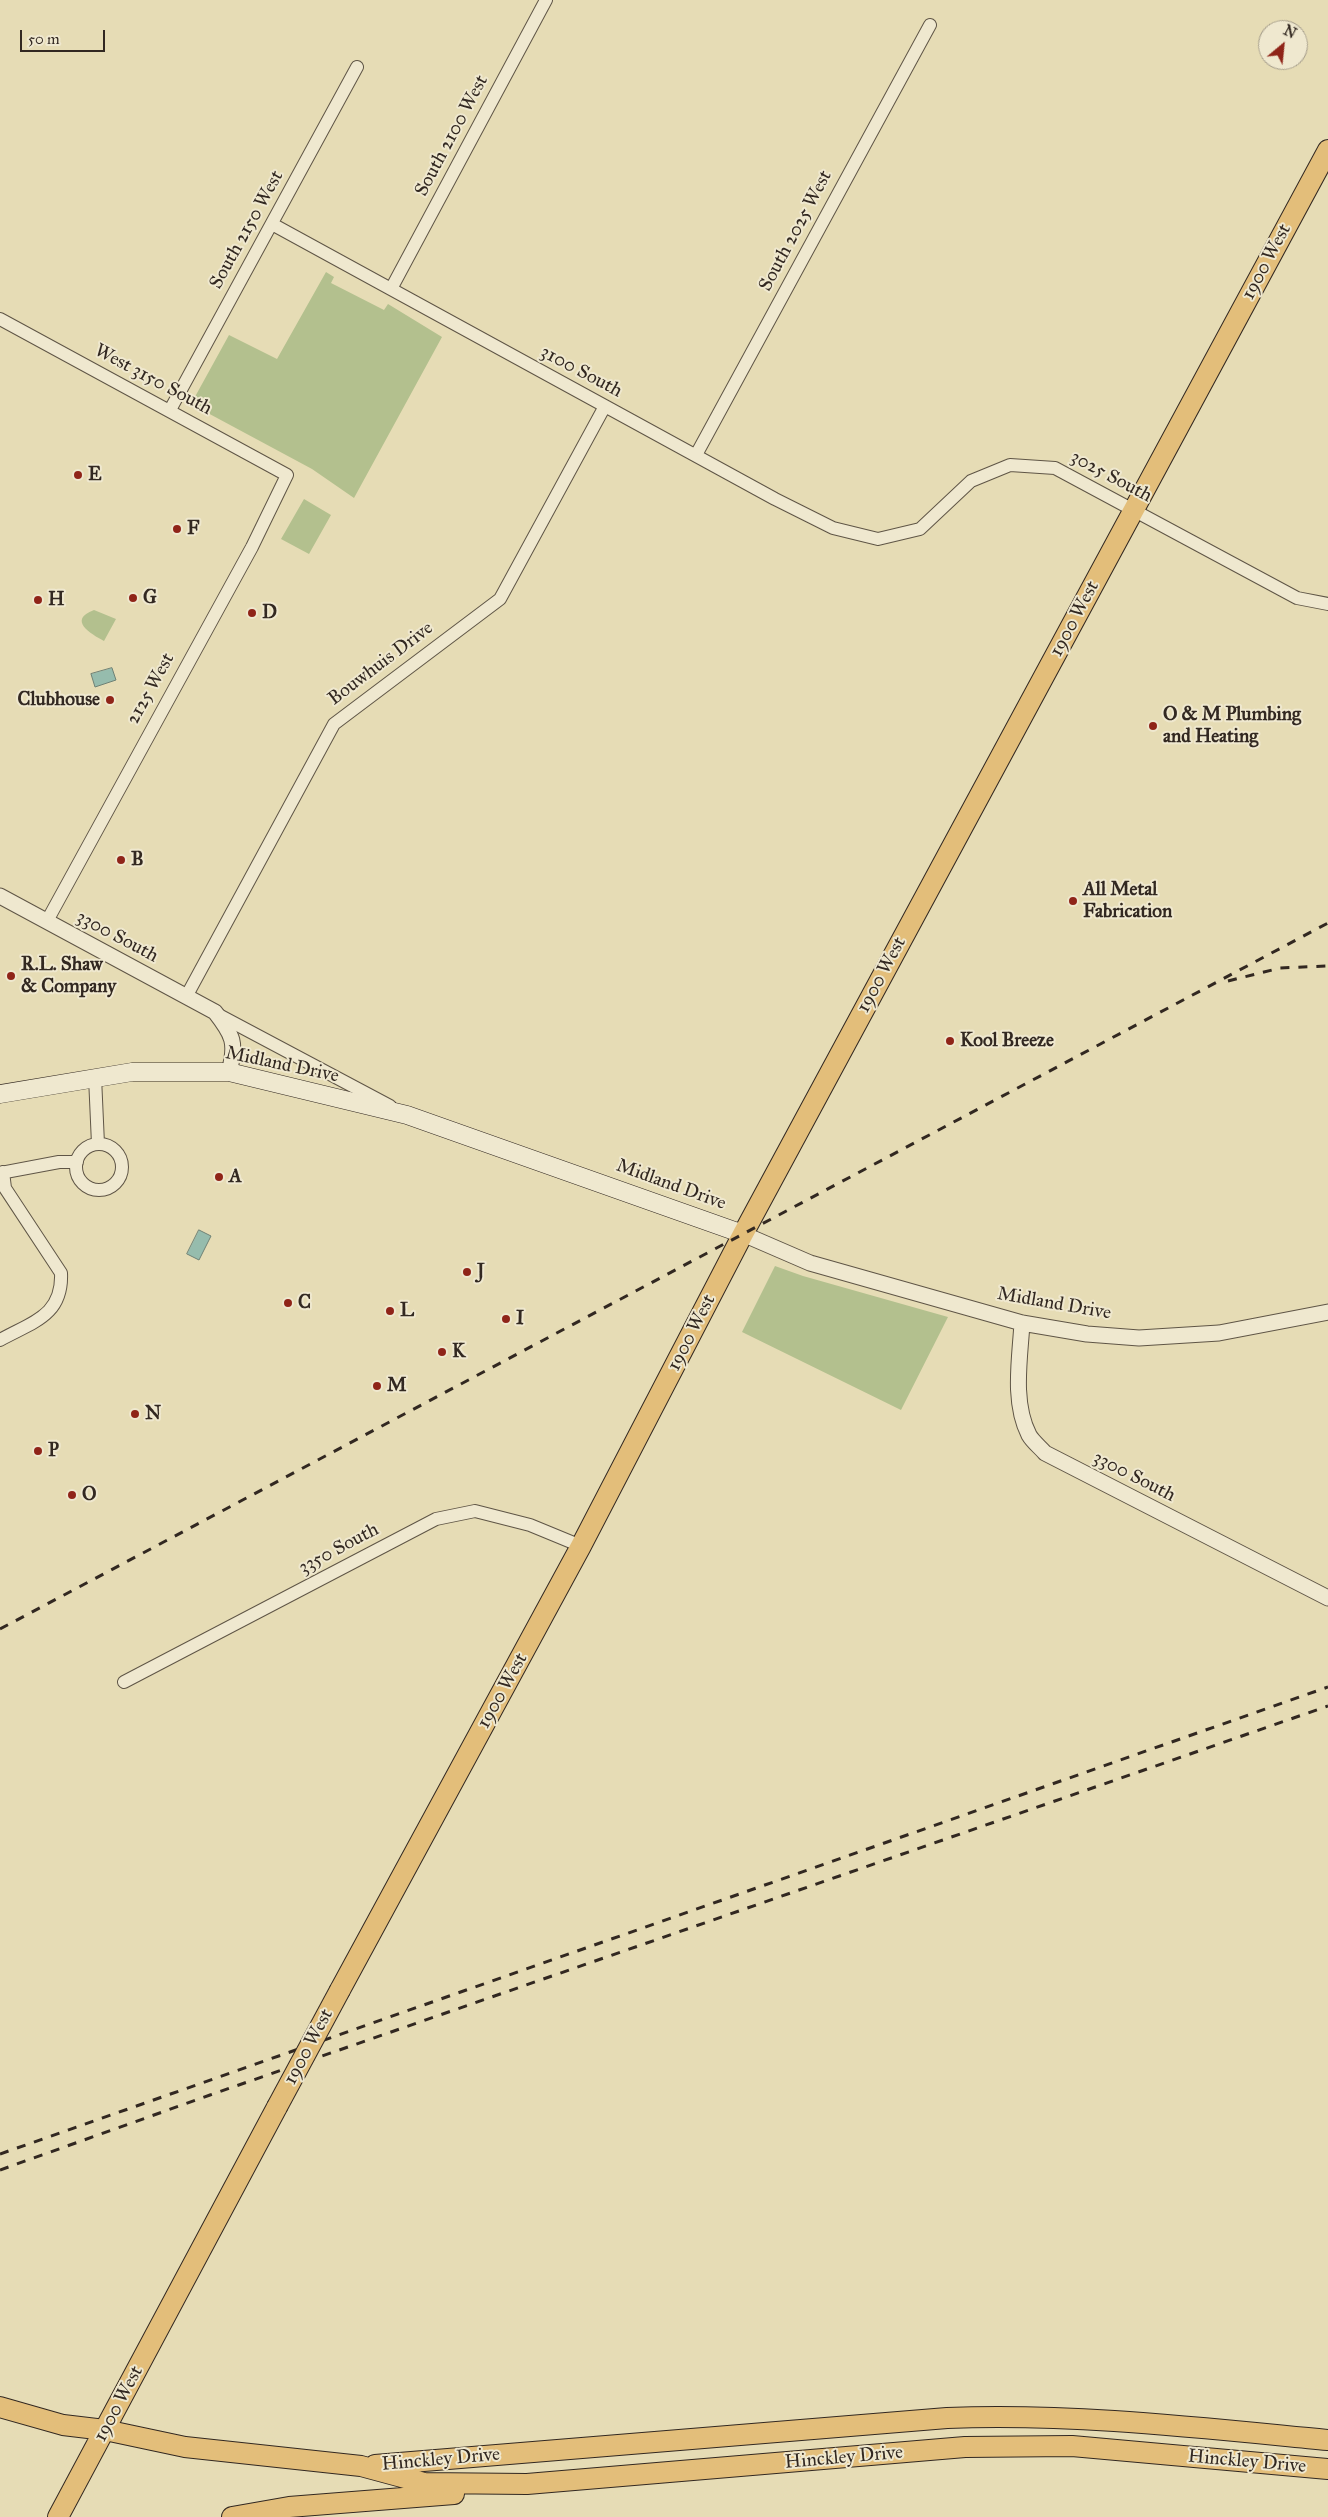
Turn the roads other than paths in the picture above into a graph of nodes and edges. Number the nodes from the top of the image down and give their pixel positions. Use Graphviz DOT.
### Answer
graph roads {
  1 [pos="546,0"];
  2 [pos="930,25"];
  3 [pos="358,67"];
  4 [pos="1328,150"];
  5 [pos="272,224"];
  6 [pos="391,289"];
  7 [pos="0,319"];
  8 [pos="605,406"];
  9 [pos="170,410"];
  10 [pos="696,455"];
  11 [pos="287,475"];
  12 [pos="1134,510"];
  13 [pos="878,540"];
  14 [pos="1328,604"];
  15 [pos="0,896"];
  16 [pos="46,921"];
  17 [pos="186,996"];
  18 [pos="215,1012"];
  19 [pos="229,1072"];
  20 [pos="95,1076"];
  21 [pos="0,1094"];
  22 [pos="407,1115"];
  23 [pos="98,1144"];
  24 [pos="77,1162"];
  25 [pos="1,1173"];
  26 [pos="743,1234"];
  27 [pos="1328,1312"];
  28 [pos="1022,1323"];
  29 [pos="0,1340"];
  30 [pos="581,1546"];
  31 [pos="1326,1593"];
  32 [pos="124,1682"];
  33 [pos="0,2407"];
  34 [pos="105,2430"];
  35 [pos="1328,2440"];
  36 [pos="361,2466"];
  37 [pos="1328,2469"];
  38 [pos="527,2484"];
  39 [pos="58,2517"];
  40 [pos="232,2517"];
  1 -- 6 [label="street, South 2100 West"];
  2 -- 10 [label="street, South 2025 West"];
  3 -- 5 [label="street, South 2150 West"];
  4 -- 12 [label="main road, 1900 West"];
  5 -- 6 [label="street, 3100 South"];
  5 -- 9 [label="street, South 2150 West"];
  6 -- 8 [label="street, 3100 South"];
  7 -- 9 [label="street, West 3150 South"];
  8 -- 10 [label="street, 3100 South"];
  8 -- 17 [label="street, Bouwhuis Drive"];
  9 -- 11 [label="street, West 3150 South"];
  10 -- 13 [label="street, 3100 South"];
  11 -- 16 [label="street, 2125 West"];
  12 -- 13 [label="street, 3025 South"];
  12 -- 14 [label="street, 3025 South"];
  12 -- 26 [label="main road, 1900 West"];
  15 -- 16 [label="street, 3300 South"];
  16 -- 17 [label="street, 3300 South"];
  17 -- 18 [label="street, 3300 South"];
  18 -- 19 [label="street, 3300 South"];
  18 -- 22 [label="street, 3300 South"];
  19 -- 20 [label="main road, Midland Drive"];
  19 -- 22 [label="main road, Midland Drive"];
  20 -- 21 [label="main road, Midland Drive"];
  20 -- 23 [label="street"];
  22 -- 26 [label="main road, Midland Drive"];
  23 -- 24 [label="street"];
  23 -- 24 [label="street"];
  24 -- 25 [label="street"];
  25 -- 29 [label="street"];
  26 -- 28 [label="street, Midland Drive"];
  26 -- 30 [label="main road, 1900 West"];
  27 -- 28 [label="street, Midland Drive"];
  28 -- 31 [label="street, 3300 South"];
  30 -- 32 [label="street, 3350 South"];
  30 -- 34 [label="main road, 1900 West, bridge"];
  33 -- 34 [label="main road, Hinckley Drive"];
  34 -- 36 [label="main road, Hinckley Drive"];
  34 -- 39 [label="main road, 1900 West"];
  35 -- 36 [label="main road, Hinckley Drive"];
  36 -- 38 [label="main road, Hinckley Drive"];
  37 -- 38 [label="main road, Hinckley Drive"];
  38 -- 40 [label="main road"];
}
